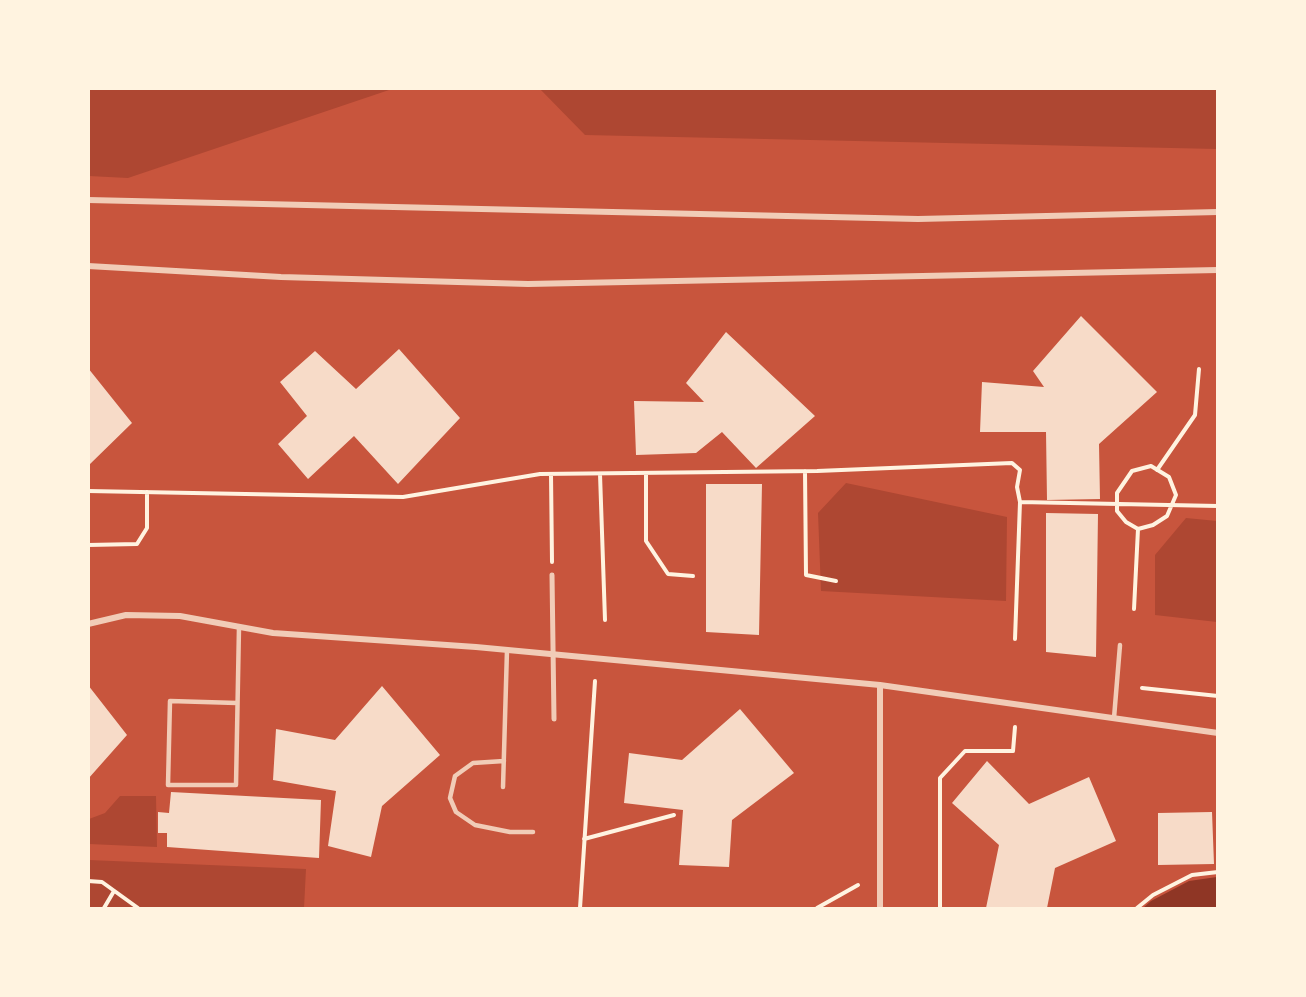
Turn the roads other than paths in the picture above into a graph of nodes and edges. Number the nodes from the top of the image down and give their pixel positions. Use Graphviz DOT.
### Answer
graph roads {
  1 [pos="88,200"];
  2 [pos="1218,212"];
  3 [pos="88,266"];
  4 [pos="1218,270"];
  5 [pos="552,575"];
  6 [pos="88,624"];
  7 [pos="239,627"];
  8 [pos="1120,645"];
  9 [pos="507,650"];
  10 [pos="880,685"];
  11 [pos="237,703"];
  12 [pos="1114,718"];
  13 [pos="554,719"];
  14 [pos="1218,733"];
  15 [pos="504,761"];
  16 [pos="503,787"];
  17 [pos="534,832"];
  18 [pos="880,909"];
  1 -- 2 [label="street"];
  3 -- 4 [label="street"];
  5 -- 13 [label="street"];
  6 -- 7 [label="street"];
  7 -- 9 [label="street"];
  7 -- 11 [label="lane"];
  8 -- 12 [label="lane"];
  9 -- 10 [label="street"];
  9 -- 15 [label="lane"];
  10 -- 12 [label="street"];
  10 -- 18 [label="street"];
  11 -- 11 [label="lane"];
  12 -- 14 [label="street"];
  15 -- 16 [label="lane"];
  15 -- 17 [label="lane"];
}
